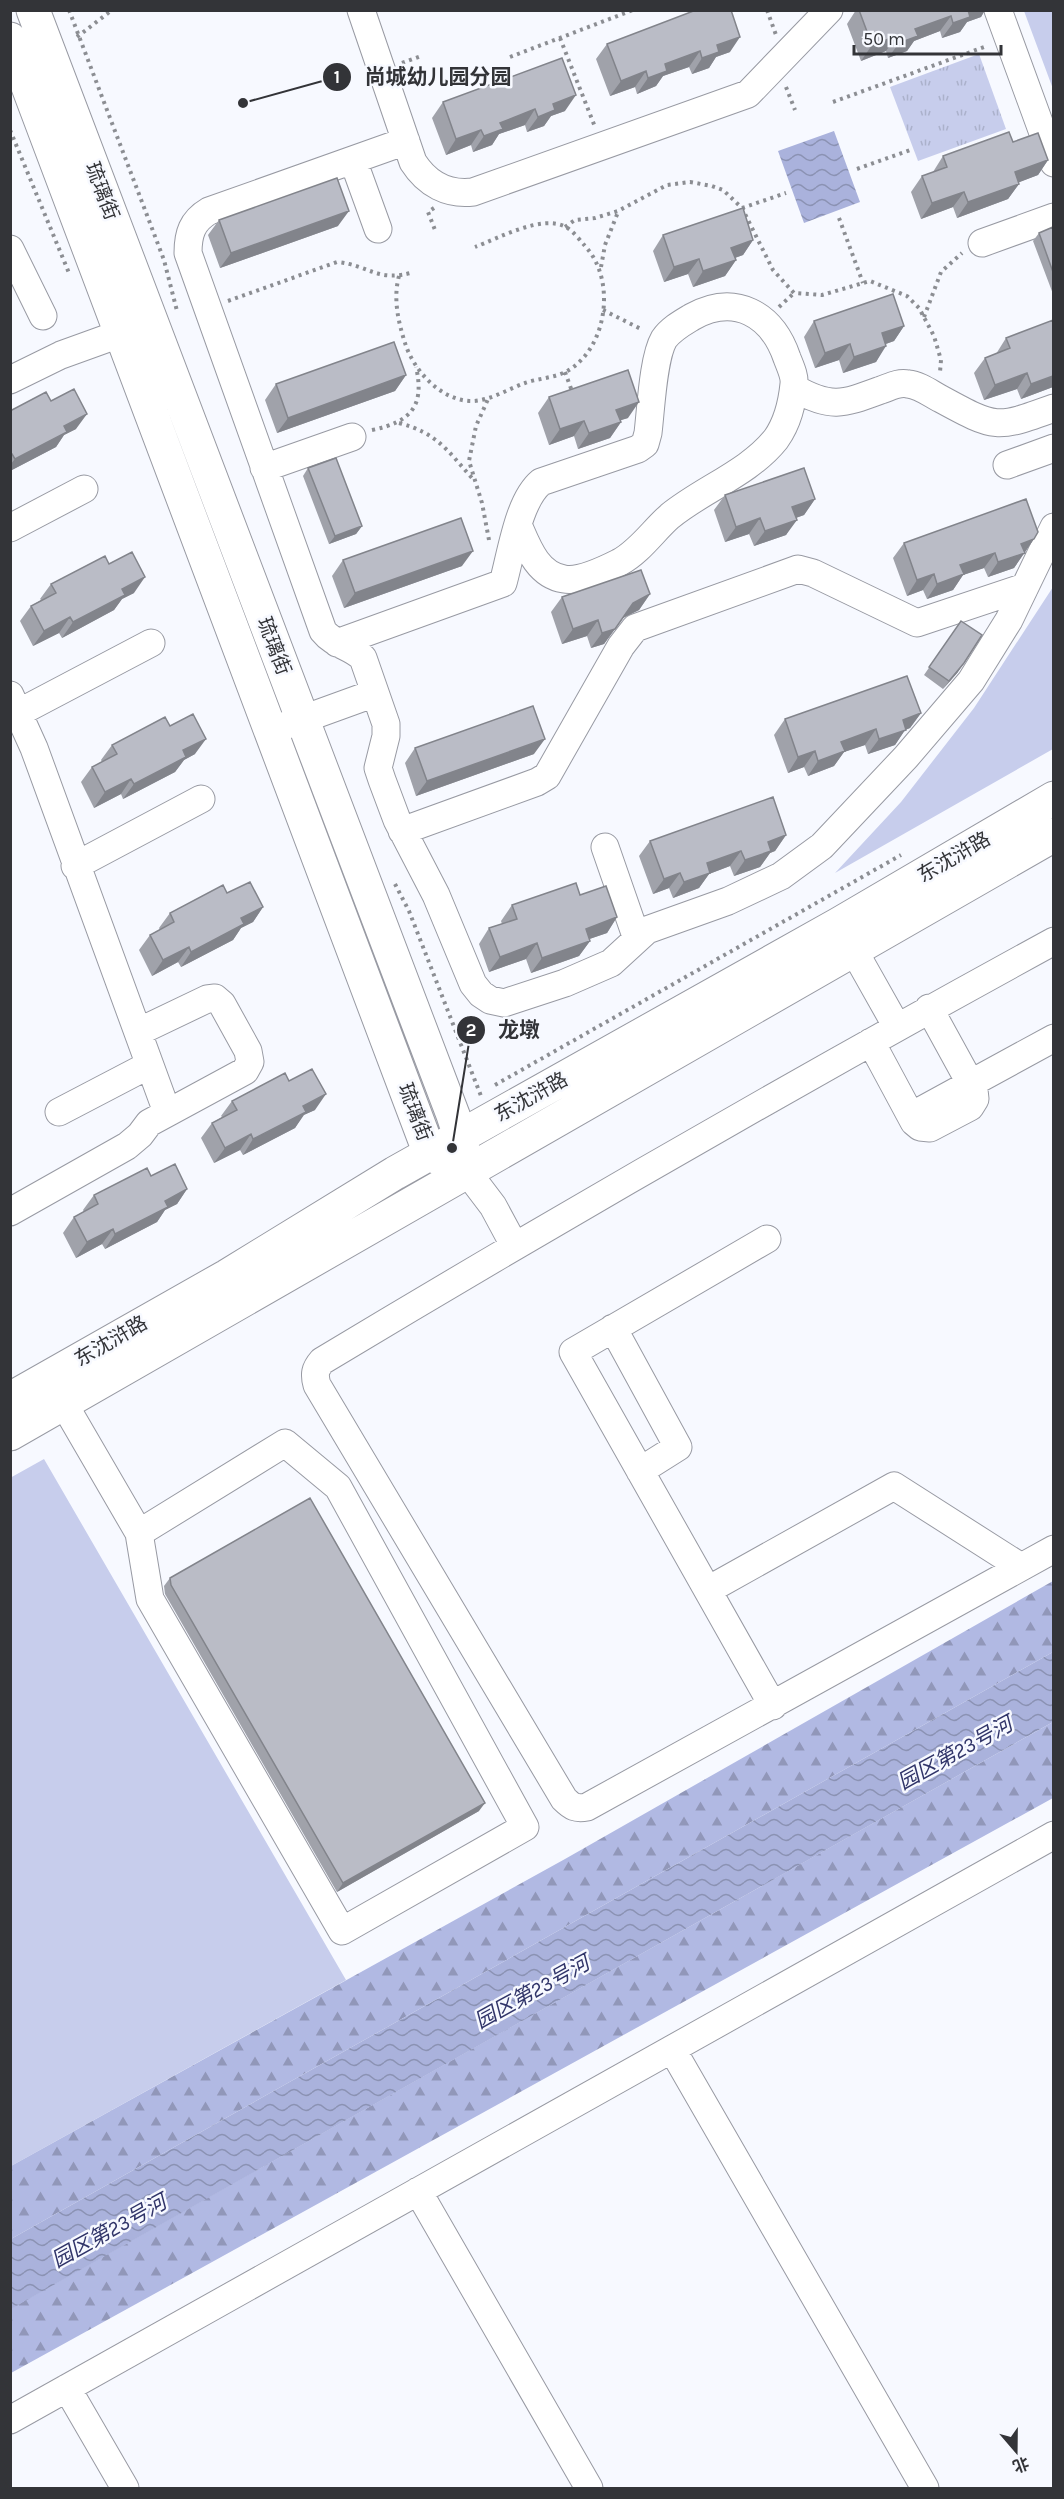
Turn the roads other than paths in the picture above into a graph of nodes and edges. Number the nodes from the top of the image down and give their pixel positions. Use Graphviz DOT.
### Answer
graph roads {
  1 [pos="829,10"];
  2 [pos="998,10"];
  3 [pos="365,12"];
  4 [pos="29,24"];
  5 [pos="406,141"];
  6 [pos="352,160"];
  7 [pos="1053,163"];
  8 [pos="1053,217"];
  9 [pos="378,229"];
  10 [pos="982,243"];
  11 [pos="10,249"];
  12 [pos="43,316"];
  13 [pos="122,333"];
  14 [pos="10,380"];
  15 [pos="794,388"];
  16 [pos="1053,408"];
  17 [pos="352,437"];
  18 [pos="1053,448"];
  19 [pos="1007,465"];
  20 [pos="264,468"];
  21 [pos="84,489"];
  22 [pos="519,527"];
  23 [pos="1053,527"];
  24 [pos="10,528"];
  25 [pos="1025,587"];
  26 [pos="151,642"];
  27 [pos="336,643"];
  28 [pos="375,693"];
  29 [pos="15,703"];
  30 [pos="302,719"];
  31 [pos="272,731"];
  32 [pos="1053,798"];
  33 [pos="201,799"];
  34 [pos="402,831"];
  35 [pos="1053,835"];
  36 [pos="605,847"];
  37 [pos="75,866"];
  38 [pos="846,937"];
  39 [pos="638,939"];
  40 [pos="1051,948"];
  41 [pos="929,1008"];
  42 [pos="897,1027"];
  43 [pos="138,1032"];
  44 [pos="1053,1038"];
  45 [pos="871,1042"];
  46 [pos="149,1065"];
  47 [pos="970,1083"];
  48 [pos="59,1112"];
  49 [pos="167,1112"];
  50 [pos="460,1136"];
  51 [pos="430,1154"];
  52 [pos="468,1173"];
  53 [pos="10,1212"];
  54 [pos="767,1239"];
  55 [pos="514,1245"];
  56 [pos="613,1328"];
  57 [pos="10,1399"];
  58 [pos="64,1404"];
  59 [pos="10,1434"];
  60 [pos="640,1471"];
  61 [pos="139,1533"];
  62 [pos="1053,1549"];
  63 [pos="1021,1567"];
  64 [pos="708,1590"];
  65 [pos="773,1706"];
  66 [pos="1053,1835"];
  67 [pos="672,2049"];
  68 [pos="418,2191"];
  69 [pos="67,2388"];
  70 [pos="10,2420"];
  71 [pos="125,2488"];
  72 [pos="589,2488"];
  73 [pos="925,2488"];
  1 -- 5 [label="street"];
  2 -- 7 [label="street"];
  3 -- 5 [label="street"];
  4 -- 13 [label="main road, 琉璃街"];
  4 -- 30 [label="main road, 琉璃街"];
  5 -- 6 [label="street"];
  6 -- 9 [label="street"];
  6 -- 20 [label="street"];
  8 -- 10 [label="street"];
  11 -- 12 [label="street"];
  13 -- 14 [label="street"];
  13 -- 31 [label="main road, 琉璃街"];
  15 -- 16 [label="street"];
  15 -- 22 [label="street"];
  15 -- 22 [label="street"];
  17 -- 20 [label="street"];
  18 -- 19 [label="street"];
  20 -- 27 [label="street"];
  21 -- 24 [label="street"];
  22 -- 27 [label="street"];
  23 -- 25 [label="street"];
  25 -- 34 [label="street"];
  25 -- 39 [label="street"];
  26 -- 29 [label="street"];
  27 -- 28 [label="street"];
  28 -- 30 [label="street"];
  28 -- 34 [label="street"];
  29 -- 37 [label="street"];
  30 -- 31 [label="street"];
  30 -- 50 [label="main road, 琉璃街"];
  31 -- 51 [label="main road, 琉璃街"];
  32 -- 38 [label="main road, 东沈浒路"];
  33 -- 37 [label="street"];
  34 -- 39 [label="street"];
  35 -- 38 [label="main road, 东沈浒路"];
  36 -- 39 [label="street"];
  37 -- 43 [label="street"];
  38 -- 42 [label="street"];
  38 -- 50 [label="main road, 东沈浒路"];
  38 -- 52 [label="main road, 东沈浒路"];
  40 -- 41 [label="street"];
  41 -- 42 [label="street"];
  41 -- 47 [label="street"];
  42 -- 45 [label="street"];
  43 -- 46 [label="street"];
  43 -- 49 [label="street"];
  44 -- 47 [label="street"];
  45 -- 47 [label="street"];
  45 -- 55 [label="street"];
  46 -- 48 [label="street"];
  46 -- 49 [label="street"];
  49 -- 53 [label="street"];
  50 -- 51 [label="main road, 东沈浒路"];
  50 -- 52 [label="main road, 琉璃街"];
  51 -- 52 [label="main road, 琉璃街"];
  51 -- 57 [label="main road, 东沈浒路"];
  52 -- 55 [label="street"];
  52 -- 58 [label="main road, 东沈浒路"];
  54 -- 56 [label="street"];
  55 -- 65 [label="street"];
  56 -- 60 [label="street"];
  56 -- 60 [label="street"];
  58 -- 59 [label="main road, 东沈浒路"];
  58 -- 61 [label="street"];
  60 -- 64 [label="street"];
  61 -- 61 [label="street"];
  62 -- 63 [label="street"];
  63 -- 64 [label="street"];
  63 -- 65 [label="street"];
  64 -- 65 [label="street"];
  66 -- 67 [label="street"];
  67 -- 68 [label="street"];
  67 -- 73 [label="street"];
  68 -- 69 [label="street"];
  68 -- 72 [label="street"];
  69 -- 70 [label="street"];
  69 -- 71 [label="street"];
}
